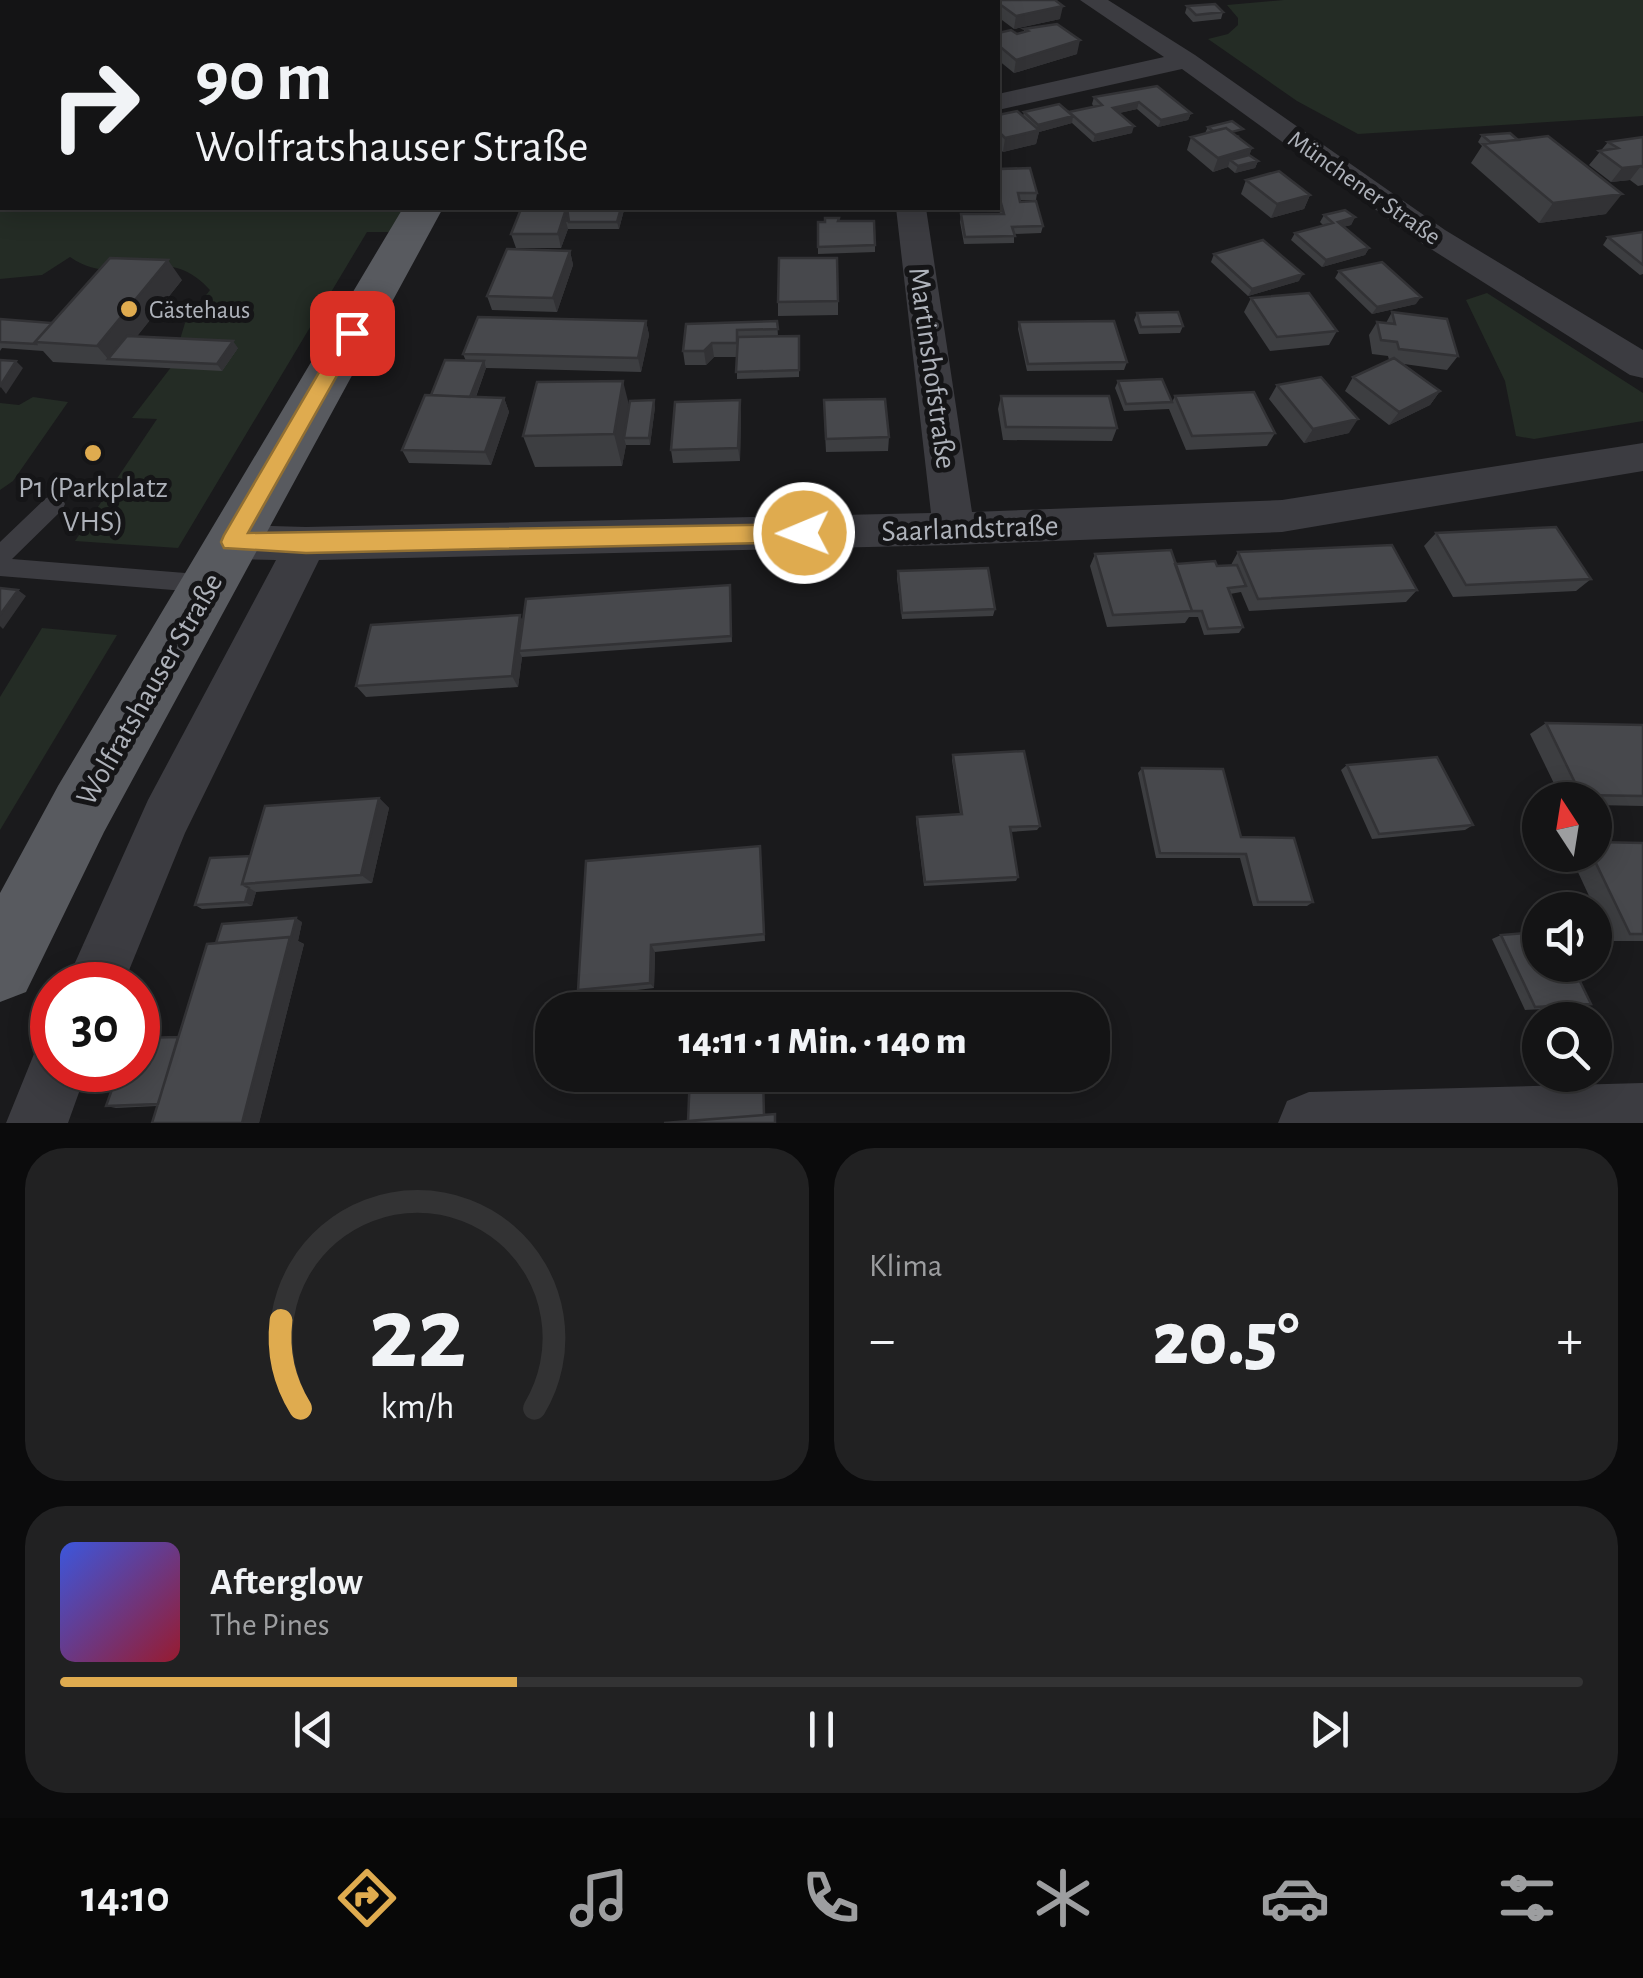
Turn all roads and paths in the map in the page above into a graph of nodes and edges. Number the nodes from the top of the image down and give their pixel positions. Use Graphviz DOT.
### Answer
graph roads {
  1 [pos="1092,0"];
  2 [pos="1186,60"];
  3 [pos="1000,102"];
  4 [pos="422,210"];
  5 [pos="911,210"];
  6 [pos="1643,366"];
  7 [pos="1643,458"];
  8 [pos="54,504"];
  9 [pos="954,529"];
  10 [pos="306,544"];
  11 [pos="0,556"];
  12 [pos="221,563"];
  13 [pos="0,567"];
  14 [pos="104,962"];
  15 [pos="0,966"];
  16 [pos="49,1092"];
  17 [pos="1643,1114"];
  18 [pos="37,1123"];
  19 [pos="1309,1123"];
  1 -- 2 [label="street, Münchener Straße"];
  2 -- 3 [label="street"];
  2 -- 6 [label="street, Münchener Straße"];
  4 -- 12 [label="main road, Wolfratshauser Straße"];
  5 -- 9 [label="street, Martinshofstraße"];
  7 -- 9 [label="street, Saarlandstraße"];
  8 -- 11 [label="lane"];
  9 -- 10 [label="street, Saarlandstraße"];
  10 -- 12 [label="street, Saarlandstraße"];
  10 -- 14 [label="street"];
  12 -- 13 [label="lane"];
  12 -- 15 [label="main road, Wolfratshauser Straße"];
  16 -- 18 [label="street"];
  17 -- 19 [label="street"];
}
